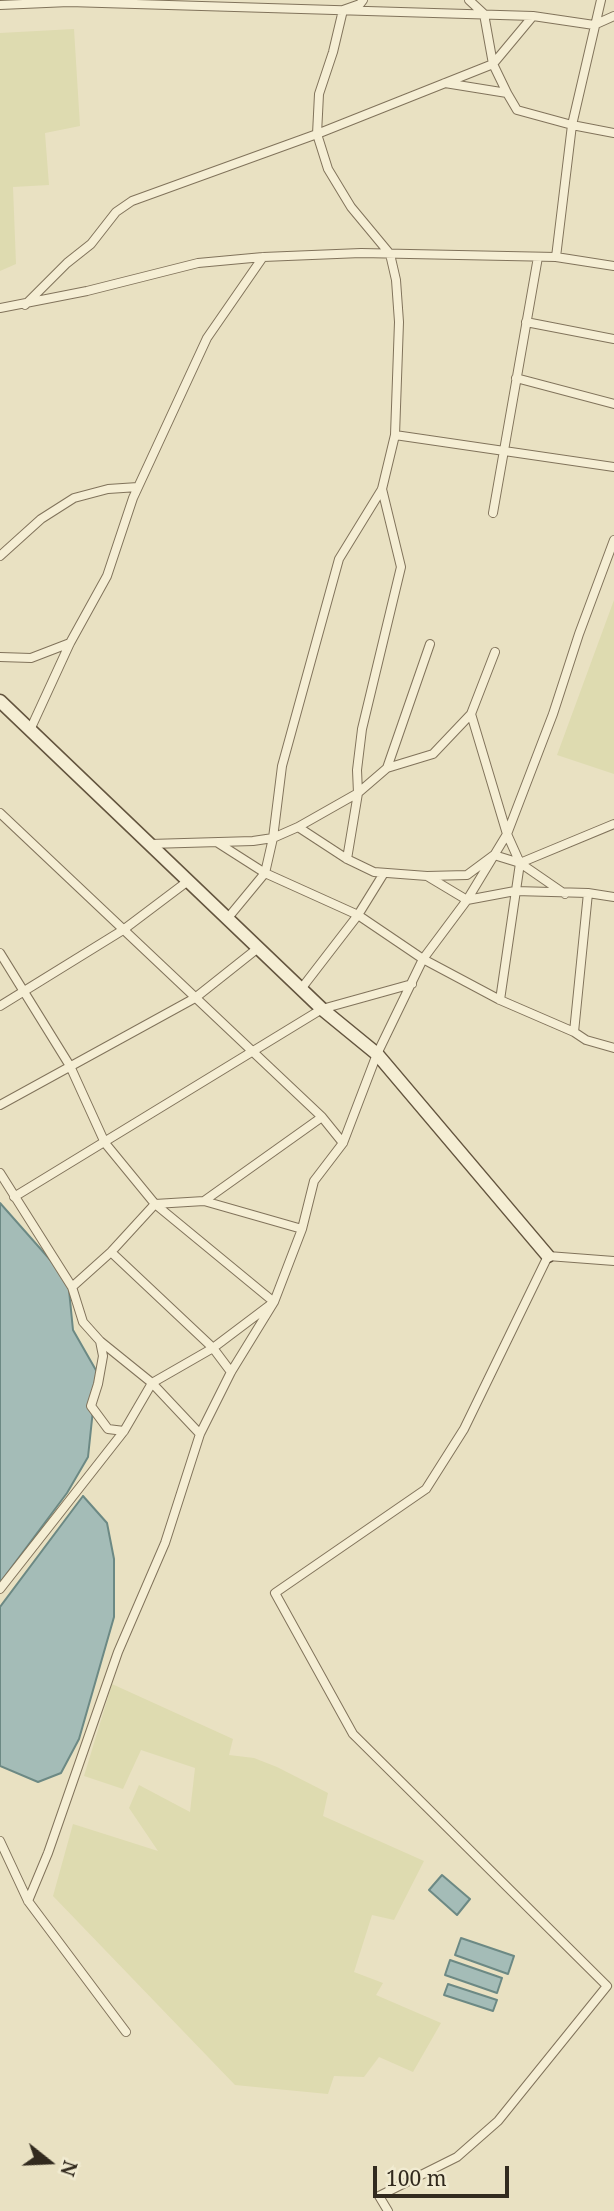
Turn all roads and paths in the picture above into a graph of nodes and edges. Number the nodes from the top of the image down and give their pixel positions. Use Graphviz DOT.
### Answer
graph roads {
  1 [pos="363,0"];
  2 [pos="469,0"];
  3 [pos="601,0"];
  4 [pos="3,3"];
  5 [pos="299,4"];
  6 [pos="342,10"];
  7 [pos="484,14"];
  8 [pos="534,16"];
  9 [pos="614,16"];
  10 [pos="594,25"];
  11 [pos="493,64"];
  12 [pos="444,83"];
  13 [pos="507,93"];
  14 [pos="572,125"];
  15 [pos="614,133"];
  16 [pos="317,134"];
  17 [pos="390,254"];
  18 [pos="263,257"];
  19 [pos="538,257"];
  20 [pos="556,257"];
  21 [pos="614,266"];
  22 [pos="25,305"];
  23 [pos="0,308"];
  24 [pos="526,322"];
  25 [pos="614,339"];
  26 [pos="516,378"];
  27 [pos="614,404"];
  28 [pos="395,435"];
  29 [pos="505,452"];
  30 [pos="614,467"];
  31 [pos="138,487"];
  32 [pos="382,489"];
  33 [pos="493,513"];
  34 [pos="614,540"];
  35 [pos="0,556"];
  36 [pos="70,643"];
  37 [pos="430,644"];
  38 [pos="495,652"];
  39 [pos="0,657"];
  40 [pos="0,701"];
  41 [pos="471,714"];
  42 [pos="30,730"];
  43 [pos="387,768"];
  44 [pos="358,793"];
  45 [pos="0,813"];
  46 [pos="614,824"];
  47 [pos="299,827"];
  48 [pos="506,834"];
  49 [pos="272,838"];
  50 [pos="218,843"];
  51 [pos="149,844"];
  52 [pos="494,855"];
  53 [pos="347,859"];
  54 [pos="520,863"];
  55 [pos="265,873"];
  56 [pos="384,873"];
  57 [pos="427,876"];
  58 [pos="188,881"];
  59 [pos="515,891"];
  60 [pos="588,893"];
  61 [pos="565,894"];
  62 [pos="614,897"];
  63 [pos="467,900"];
  64 [pos="358,915"];
  65 [pos="227,919"];
  66 [pos="123,930"];
  67 [pos="258,948"];
  68 [pos="0,953"];
  69 [pos="423,959"];
  70 [pos="412,984"];
  71 [pos="301,989"];
  72 [pos="24,991"];
  73 [pos="195,998"];
  74 [pos="500,1000"];
  75 [pos="0,1006"];
  76 [pos="322,1009"];
  77 [pos="574,1031"];
  78 [pos="614,1048"];
  79 [pos="253,1053"];
  80 [pos="377,1054"];
  81 [pos="70,1066"];
  82 [pos="0,1105"];
  83 [pos="322,1117"];
  84 [pos="105,1143"];
  85 [pos="342,1143"];
  86 [pos="0,1173"];
  87 [pos="14,1197"];
  88 [pos="204,1201"];
  89 [pos="155,1204"];
  90 [pos="302,1229"];
  91 [pos="111,1252"];
  92 [pos="548,1256"];
  93 [pos="614,1261"];
  94 [pos="72,1287"];
  95 [pos="274,1302"];
  96 [pos="100,1341"];
  97 [pos="213,1348"];
  98 [pos="231,1372"];
  99 [pos="152,1383"];
  100 [pos="124,1431"];
  101 [pos="200,1434"];
  102 [pos="0,1588"];
  103 [pos="0,1841"];
  104 [pos="28,1900"];
  105 [pos="126,2032"];
  106 [pos="387,2211"];
  1 -- 6 [label="street"];
  2 -- 7 [label="street"];
  3 -- 10 [label="street"];
  4 -- 5 [label="street"];
  5 -- 6 [label="street"];
  6 -- 7 [label="street"];
  6 -- 16 [label="street"];
  7 -- 8 [label="street"];
  7 -- 11 [label="street"];
  8 -- 10 [label="street"];
  8 -- 11 [label="street"];
  9 -- 10 [label="street"];
  10 -- 14 [label="street"];
  11 -- 12 [label="street"];
  11 -- 13 [label="street"];
  12 -- 13 [label="street"];
  12 -- 16 [label="street"];
  13 -- 14 [label="street"];
  14 -- 15 [label="street"];
  14 -- 20 [label="street"];
  16 -- 17 [label="street"];
  16 -- 22 [label="street"];
  17 -- 18 [label="street"];
  17 -- 19 [label="street"];
  17 -- 28 [label="street"];
  18 -- 22 [label="street"];
  18 -- 31 [label="street"];
  19 -- 20 [label="street"];
  19 -- 24 [label="street"];
  20 -- 21 [label="street"];
  22 -- 23 [label="street"];
  24 -- 25 [label="street"];
  24 -- 26 [label="street"];
  26 -- 27 [label="street"];
  26 -- 29 [label="street"];
  28 -- 29 [label="street"];
  28 -- 32 [label="street"];
  29 -- 30 [label="street"];
  29 -- 33 [label="street"];
  31 -- 35 [label="street"];
  31 -- 36 [label="street"];
  32 -- 44 [label="street"];
  32 -- 49 [label="street"];
  34 -- 48 [label="street"];
  36 -- 39 [label="street"];
  36 -- 42 [label="street"];
  37 -- 43 [label="street"];
  38 -- 41 [label="street"];
  40 -- 42 [label="street"];
  41 -- 43 [label="street"];
  41 -- 48 [label="street"];
  42 -- 51 [label="street"];
  43 -- 44 [label="street"];
  44 -- 47 [label="street"];
  44 -- 53 [label="street"];
  45 -- 66 [label="street"];
  46 -- 54 [label="street"];
  47 -- 49 [label="street"];
  47 -- 53 [label="street"];
  48 -- 52 [label="street"];
  48 -- 54 [label="street"];
  49 -- 50 [label="street"];
  49 -- 55 [label="street"];
  50 -- 51 [label="street"];
  50 -- 55 [label="street"];
  51 -- 58 [label="street"];
  52 -- 54 [label="street"];
  52 -- 57 [label="street"];
  52 -- 63 [label="street"];
  53 -- 56 [label="street"];
  54 -- 59 [label="street"];
  54 -- 61 [label="street"];
  55 -- 64 [label="street"];
  55 -- 65 [label="street"];
  56 -- 57 [label="street"];
  56 -- 64 [label="street"];
  57 -- 63 [label="street"];
  58 -- 65 [label="street"];
  58 -- 66 [label="street"];
  59 -- 61 [label="street"];
  59 -- 63 [label="street"];
  59 -- 74 [label="street"];
  60 -- 61 [label="street"];
  60 -- 62 [label="street"];
  60 -- 77 [label="street"];
  63 -- 69 [label="street"];
  64 -- 69 [label="street"];
  64 -- 71 [label="street"];
  65 -- 67 [label="street"];
  66 -- 72 [label="street"];
  66 -- 73 [label="street"];
  67 -- 71 [label="street"];
  67 -- 73 [label="street"];
  68 -- 72 [label="street"];
  69 -- 70 [label="street"];
  69 -- 74 [label="street"];
  70 -- 76 [label="street"];
  70 -- 80 [label="street"];
  71 -- 76 [label="street"];
  72 -- 75 [label="street"];
  72 -- 81 [label="street"];
  73 -- 79 [label="street"];
  73 -- 81 [label="street"];
  74 -- 77 [label="street"];
  76 -- 79 [label="street"];
  76 -- 80 [label="street"];
  77 -- 78 [label="street"];
  79 -- 83 [label="street"];
  79 -- 84 [label="street"];
  80 -- 85 [label="street"];
  80 -- 92 [label="street"];
  81 -- 82 [label="street"];
  81 -- 84 [label="street"];
  83 -- 85 [label="street"];
  83 -- 88 [label="street"];
  84 -- 87 [label="street"];
  84 -- 89 [label="street"];
  85 -- 90 [label="street"];
  86 -- 87 [label="street"];
  87 -- 94 [label="street"];
  88 -- 89 [label="street"];
  88 -- 90 [label="street"];
  89 -- 91 [label="street"];
  89 -- 95 [label="street"];
  90 -- 95 [label="street"];
  91 -- 94 [label="street"];
  91 -- 97 [label="street"];
  92 -- 93 [label="street"];
  92 -- 106 [label="street"];
  94 -- 96 [label="street"];
  95 -- 97 [label="street"];
  95 -- 98 [label="street"];
  96 -- 99 [label="street"];
  96 -- 100 [label="street"];
  97 -- 98 [label="street"];
  97 -- 99 [label="street"];
  98 -- 101 [label="street"];
  99 -- 100 [label="street"];
  99 -- 101 [label="street"];
  100 -- 102 [label="street"];
  101 -- 104 [label="street"];
  103 -- 104 [label="street"];
  104 -- 105 [label="street"];
}
